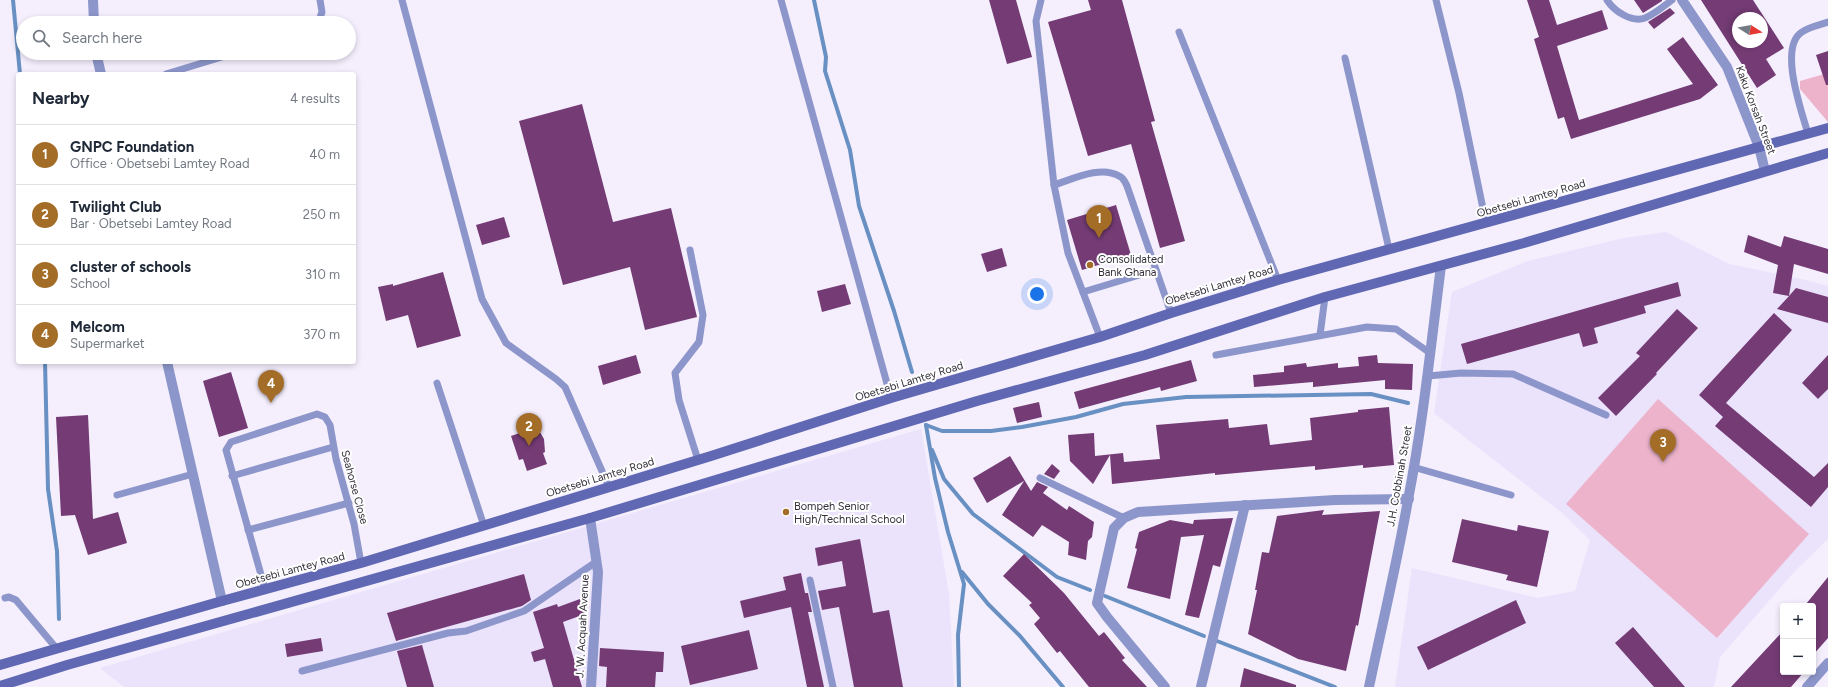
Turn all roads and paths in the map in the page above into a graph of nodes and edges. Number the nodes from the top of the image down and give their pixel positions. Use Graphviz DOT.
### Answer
graph roads {
  1 [pos="93,0"];
  2 [pos="320,0"];
  3 [pos="402,0"];
  4 [pos="781,0"];
  5 [pos="1041,0"];
  6 [pos="1436,0"];
  7 [pos="1607,0"];
  8 [pos="1672,0"];
  9 [pos="1682,0"];
  10 [pos="94,16"];
  11 [pos="321,16"];
  12 [pos="1828,22"];
  13 [pos="1179,32"];
  14 [pos="1345,58"];
  15 [pos="98,60"];
  16 [pos="212,60"];
  17 [pos="101,72"];
  18 [pos="173,72"];
  19 [pos="1828,128"];
  20 [pos="1808,134"];
  21 [pos="1759,147"];
  22 [pos="1828,153"];
  23 [pos="1765,171"];
  24 [pos="1054,185"];
  25 [pos="1486,223"];
  26 [pos="690,250"];
  27 [pos="1389,250"];
  28 [pos="1441,266"];
  29 [pos="1156,270"];
  30 [pos="1278,280"];
  31 [pos="1083,292"];
  32 [pos="1325,297"];
  33 [pos="1171,313"];
  34 [pos="1320,335"];
  35 [pos="1100,337"];
  36 [pos="1430,353"];
  37 [pos="1216,355"];
  38 [pos="167,364"];
  39 [pos="1428,376"];
  40 [pos="437,383"];
  41 [pos="891,398"];
  42 [pos="1606,415"];
  43 [pos="333,447"];
  44 [pos="698,460"];
  45 [pos="1413,467"];
  46 [pos="193,474"];
  47 [pos="232,476"];
  48 [pos="1040,478"];
  49 [pos="609,487"];
  50 [pos="117,495"];
  51 [pos="1511,495"];
  52 [pos="1408,499"];
  53 [pos="349,503"];
  54 [pos="1245,506"];
  55 [pos="590,518"];
  56 [pos="1124,518"];
  57 [pos="484,526"];
  58 [pos="248,530"];
  59 [pos="596,562"];
  60 [pos="361,563"];
  61 [pos="810,580"];
  62 [pos="265,589"];
  63 [pos="5,598"];
  64 [pos="222,601"];
  65 [pos="57,649"];
  66 [pos="1828,663"];
  67 [pos="0,665"];
  68 [pos="302,671"];
  69 [pos="0,686"];
  70 [pos="591,687"];
  71 [pos="833,687"];
  72 [pos="1165,687"];
  73 [pos="1201,687"];
  74 [pos="1369,687"];
  75 [pos="1807,687"];
  1 -- 10 [label="street"];
  2 -- 11 [label="lane"];
  3 -- 49 [label="lane"];
  4 -- 41 [label="lane"];
  5 -- 24 [label="lane"];
  6 -- 25 [label="lane"];
  7 -- 8 [label="lane"];
  9 -- 21 [label="street, Kaku Korsah Street"];
  12 -- 20 [label="lane"];
  13 -- 30 [label="lane"];
  14 -- 27 [label="lane"];
  15 -- 17 [label="street"];
  16 -- 18 [label="lane"];
  19 -- 20 [label="main road, Obetsebi Lamtey Road"];
  20 -- 21 [label="main road, Obetsebi Lamtey Road"];
  21 -- 23 [label="street, Kaku Korsah Street"];
  21 -- 25 [label="main road, Obetsebi Lamtey Road"];
  22 -- 23 [label="main road"];
  23 -- 28 [label="main road"];
  24 -- 29 [label="lane"];
  24 -- 31 [label="lane"];
  25 -- 27 [label="main road, Obetsebi Lamtey Road"];
  26 -- 44 [label="lane"];
  27 -- 30 [label="main road, Obetsebi Lamtey Road"];
  28 -- 32 [label="main road"];
  28 -- 36 [label="street, J.H. Cobbinah Street"];
  29 -- 31 [label="lane"];
  29 -- 33 [label="lane"];
  30 -- 33 [label="main road, Obetsebi Lamtey Road"];
  31 -- 35 [label="lane"];
  32 -- 34 [label="lane"];
  32 -- 55 [label="main road"];
  33 -- 35 [label="main road, Obetsebi Lamtey Road"];
  34 -- 36 [label="lane"];
  34 -- 37 [label="lane"];
  35 -- 41 [label="main road, Obetsebi Lamtey Road"];
  36 -- 39 [label="street, J.H. Cobbinah Street"];
  38 -- 46 [label="street"];
  39 -- 42 [label="lane"];
  39 -- 45 [label="street, J.H. Cobbinah Street"];
  40 -- 57 [label="lane"];
  41 -- 44 [label="main road, Obetsebi Lamtey Road"];
  43 -- 47 [label="lane"];
  43 -- 47 [label="lane, Seahorse Close"];
  43 -- 53 [label="lane, Seahorse Close"];
  44 -- 49 [label="main road, Obetsebi Lamtey Road"];
  45 -- 51 [label="lane"];
  45 -- 52 [label="street, J.H. Cobbinah Street"];
  46 -- 50 [label="lane"];
  46 -- 64 [label="street"];
  47 -- 58 [label="lane"];
  48 -- 56 [label="lane"];
  49 -- 57 [label="main road, Obetsebi Lamtey Road"];
  52 -- 54 [label="street"];
  52 -- 74 [label="street, J.H. Cobbinah Street"];
  53 -- 58 [label="lane"];
  53 -- 60 [label="lane, Seahorse Close"];
  54 -- 56 [label="street"];
  54 -- 73 [label="street"];
  55 -- 59 [label="street, J. W. Acquah Avenue"];
  55 -- 69 [label="main road"];
  56 -- 72 [label="street"];
  57 -- 60 [label="main road, Obetsebi Lamtey Road"];
  58 -- 62 [label="lane"];
  59 -- 68 [label="lane"];
  59 -- 70 [label="street, J. W. Acquah Avenue"];
  60 -- 62 [label="main road, Obetsebi Lamtey Road"];
  61 -- 71 [label="lane"];
  62 -- 64 [label="main road, Obetsebi Lamtey Road"];
  63 -- 65 [label="lane"];
  64 -- 65 [label="main road, Obetsebi Lamtey Road"];
  65 -- 67 [label="main road, Obetsebi Lamtey Road"];
  66 -- 75 [label="street"];
}
